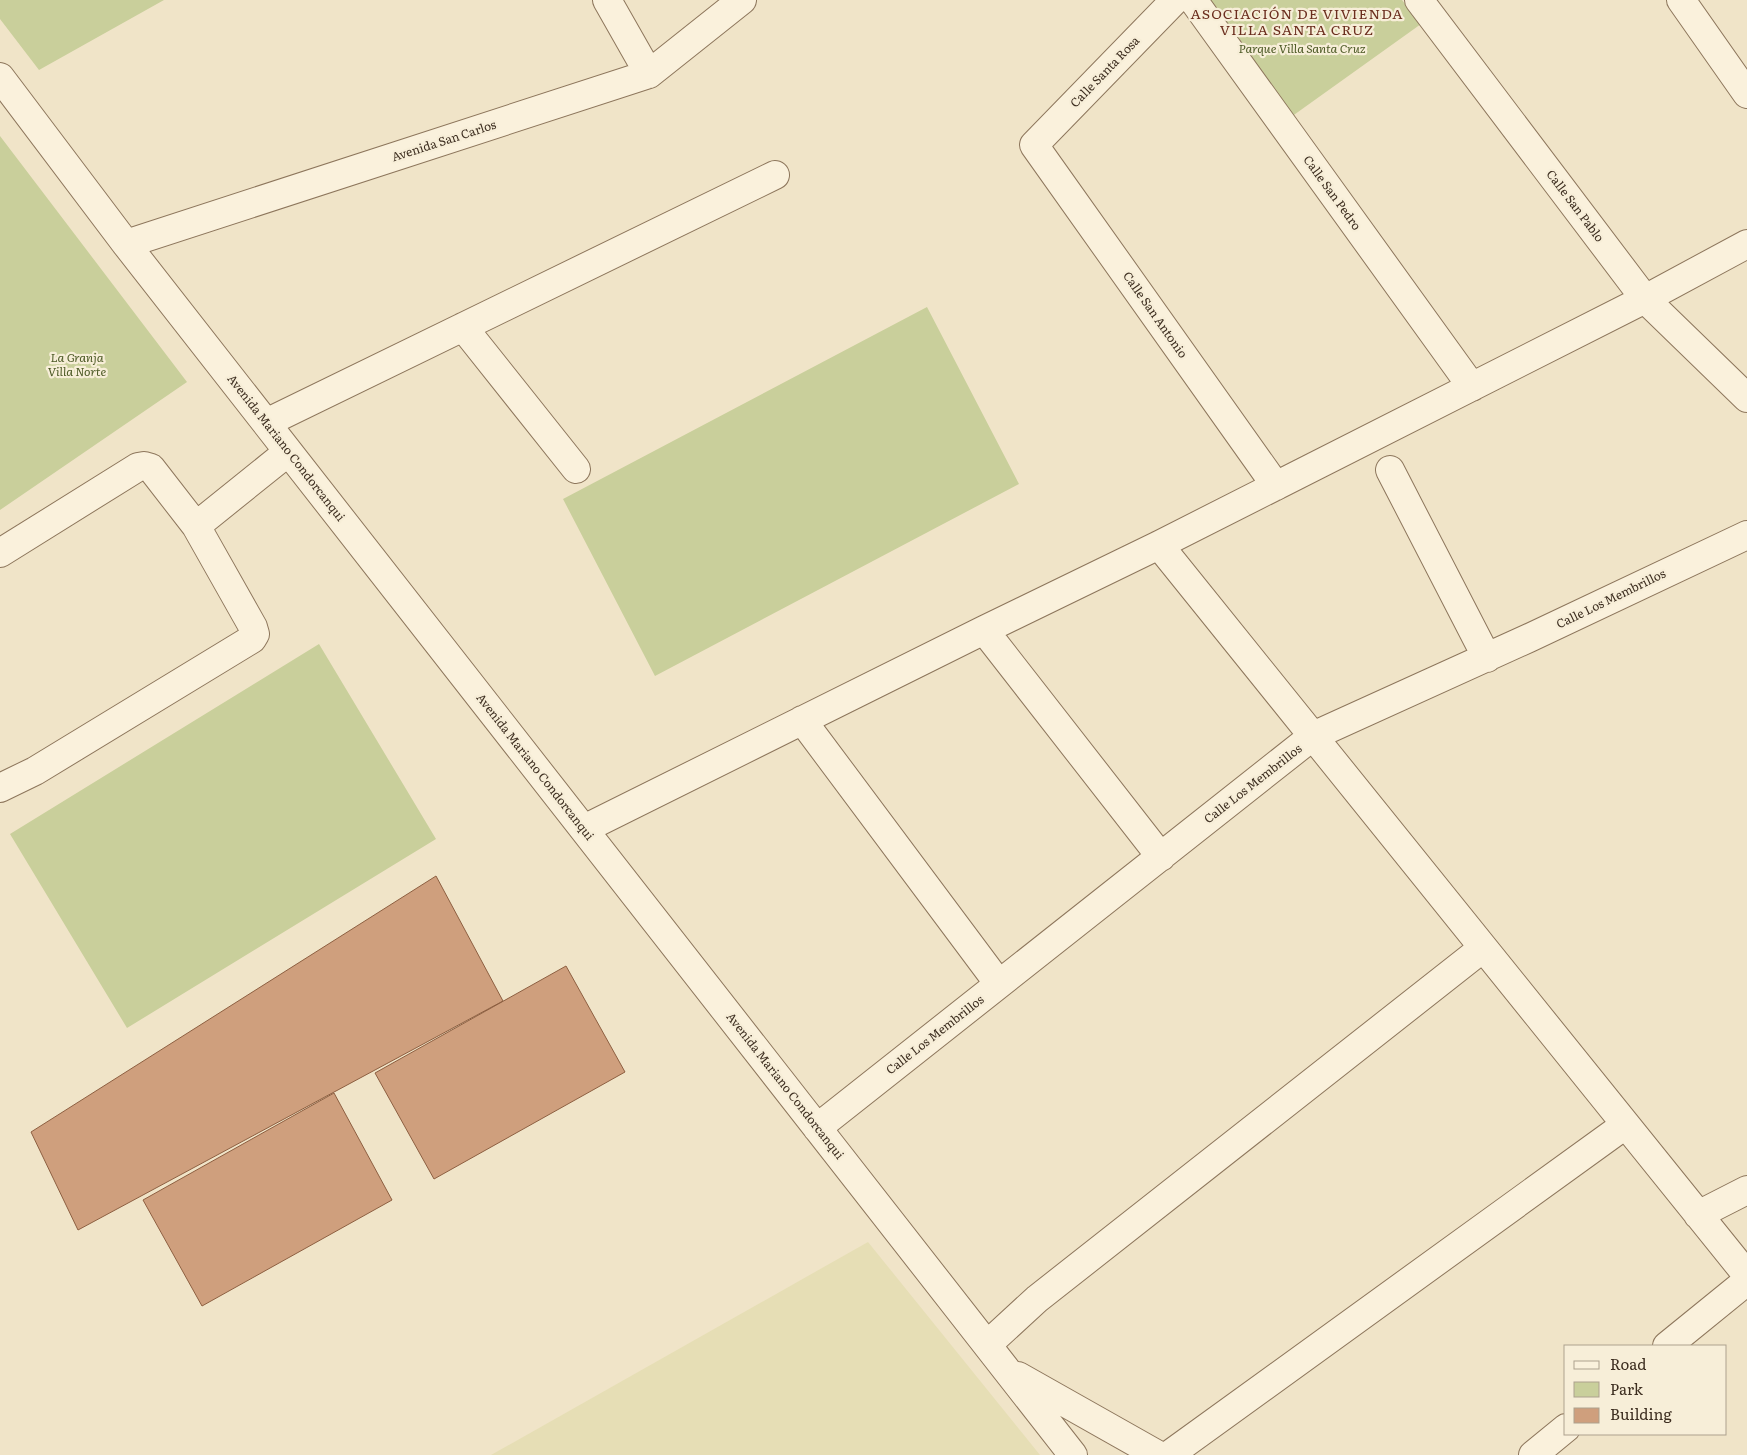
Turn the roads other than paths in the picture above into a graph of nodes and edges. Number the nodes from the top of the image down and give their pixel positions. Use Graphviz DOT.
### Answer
graph roads {
  1 [pos="607,0"];
  2 [pos="742,0"];
  3 [pos="1176,0"];
  4 [pos="1193,0"];
  5 [pos="1419,0"];
  6 [pos="1682,1"];
  7 [pos="650,74"];
  8 [pos="0,77"];
  9 [pos="1747,94"];
  10 [pos="1034,145"];
  11 [pos="774,175"];
  12 [pos="126,244"];
  13 [pos="1747,244"];
  14 [pos="1645,299"];
  15 [pos="463,327"];
  16 [pos="1472,386"];
  17 [pos="1747,398"];
  18 [pos="266,423"];
  19 [pos="288,452"];
  20 [pos="576,469"];
  21 [pos="1390,470"];
  22 [pos="1276,486"];
  23 [pos="196,526"];
  24 [pos="1747,534"];
  25 [pos="1159,545"];
  26 [pos="0,553"];
  27 [pos="984,630"];
  28 [pos="1487,658"];
  29 [pos="802,720"];
  30 [pos="1314,736"];
  31 [pos="0,788"];
  32 [pos="584,830"];
  33 [pos="1161,857"];
  34 [pos="1483,948"];
  35 [pos="999,984"];
  36 [pos="1626,1125"];
  37 [pos="817,1128"];
  38 [pos="1747,1190"];
  39 [pos="1698,1215"];
  40 [pos="1747,1275"];
  41 [pos="1747,1281"];
  42 [pos="987,1344"];
  43 [pos="1668,1345"];
  44 [pos="1007,1370"];
  45 [pos="1564,1430"];
  46 [pos="1073,1455"];
  47 [pos="1158,1455"];
  48 [pos="1169,1455"];
  49 [pos="1533,1455"];
  1 -- 7 [label="street"];
  2 -- 7 [label="street, Avenida San Carlos"];
  3 -- 10 [label="street, Calle Santa Rosa"];
  4 -- 16 [label="street, Calle San Pedro"];
  5 -- 14 [label="street, Calle San Pablo"];
  6 -- 9 [label="street"];
  7 -- 12 [label="street, Avenida San Carlos"];
  8 -- 12 [label="street, Avenida Mariano Condorcanqui"];
  10 -- 22 [label="street, Calle San Antonio"];
  11 -- 15 [label="street"];
  12 -- 18 [label="street, Avenida Mariano Condorcanqui"];
  13 -- 14 [label="street"];
  14 -- 16 [label="street"];
  14 -- 17 [label="street, Calle San Pablo"];
  15 -- 18 [label="street"];
  15 -- 20 [label="street"];
  16 -- 22 [label="street"];
  18 -- 19 [label="street, Avenida Mariano Condorcanqui"];
  19 -- 23 [label="street"];
  19 -- 32 [label="street, Avenida Mariano Condorcanqui"];
  21 -- 28 [label="street"];
  22 -- 25 [label="street"];
  23 -- 26 [label="street"];
  23 -- 31 [label="street"];
  24 -- 28 [label="street, Calle Los Membrillos"];
  25 -- 27 [label="street"];
  25 -- 30 [label="street"];
  27 -- 29 [label="street"];
  27 -- 33 [label="street"];
  28 -- 30 [label="street, Calle Los Membrillos"];
  29 -- 32 [label="street"];
  29 -- 35 [label="street"];
  30 -- 33 [label="street, Calle Los Membrillos"];
  30 -- 34 [label="street"];
  32 -- 37 [label="street, Avenida Mariano Condorcanqui"];
  33 -- 35 [label="street, Calle Los Membrillos"];
  34 -- 36 [label="street"];
  34 -- 42 [label="street"];
  35 -- 37 [label="street, Calle Los Membrillos"];
  36 -- 39 [label="street"];
  36 -- 48 [label="street"];
  37 -- 42 [label="street, Avenida Mariano Condorcanqui"];
  38 -- 39 [label="street"];
  39 -- 40 [label="street"];
  41 -- 43 [label="street"];
  42 -- 44 [label="street, Avenida Mariano Condorcanqui"];
  44 -- 46 [label="street, Avenida Mariano Condorcanqui"];
  44 -- 47 [label="street"];
  45 -- 49 [label="street"];
}
